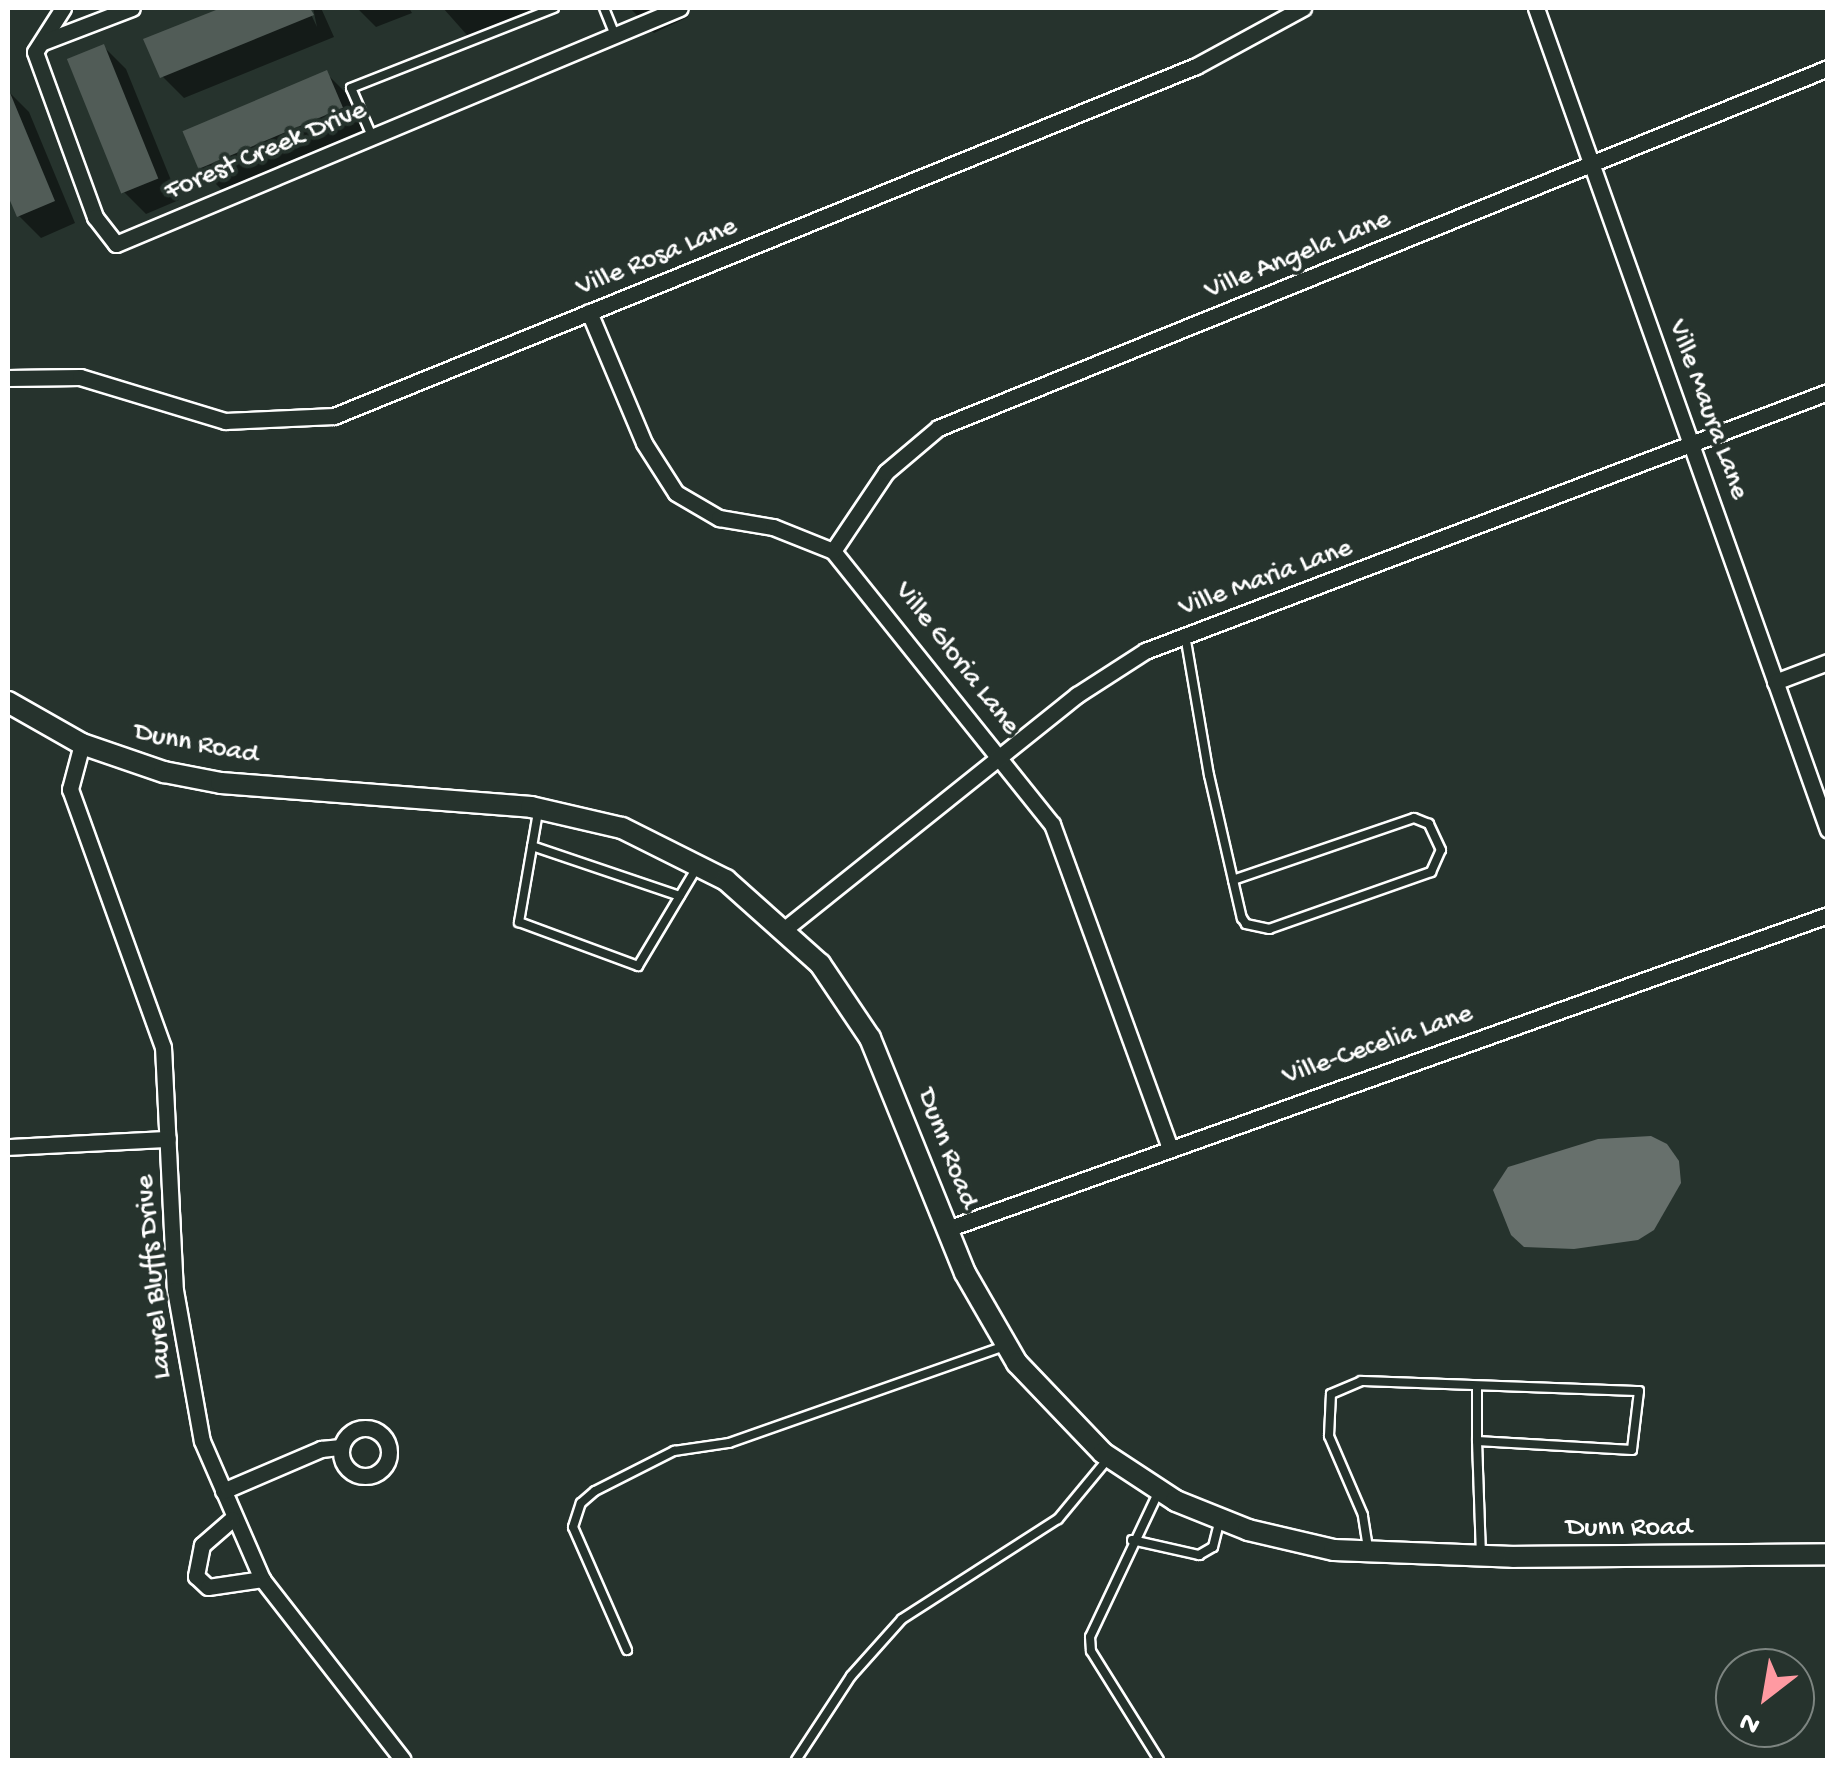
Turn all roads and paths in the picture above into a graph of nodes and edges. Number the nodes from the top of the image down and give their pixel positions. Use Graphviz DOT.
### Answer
graph roads {
  1 [pos="63,8"];
  2 [pos="132,8"];
  3 [pos="554,8"];
  4 [pos="604,8"];
  5 [pos="680,8"];
  6 [pos="1303,8"];
  7 [pos="1536,8"];
  8 [pos="614,33"];
  9 [pos="42,42"];
  10 [pos="1828,68"];
  11 [pos="370,134"];
  12 [pos="1591,165"];
  13 [pos="590,312"];
  14 [pos="8,378"];
  15 [pos="1828,392"];
  16 [pos="1694,446"];
  17 [pos="833,551"];
  18 [pos="1186,635"];
  19 [pos="1828,662"];
  20 [pos="1776,682"];
  21 [pos="8,702"];
  22 [pos="82,744"];
  23 [pos="1001,757"];
  24 [pos="539,808"];
  25 [pos="1828,830"];
  26 [pos="532,846"];
  27 [pos="698,865"];
  28 [pos="1233,880"];
  29 [pos="680,896"];
  30 [pos="1828,915"];
  31 [pos="786,928"];
  32 [pos="168,1139"];
  33 [pos="8,1147"];
  34 [pos="1170,1148"];
  35 [pos="947,1229"];
  36 [pos="1005,1346"];
  37 [pos="1477,1386"];
  38 [pos="1477,1440"];
  39 [pos="341,1447"];
  40 [pos="1110,1457"];
  41 [pos="223,1491"];
  42 [pos="1159,1491"];
  43 [pos="232,1519"];
  44 [pos="1220,1520"];
  45 [pos="1132,1540"];
  46 [pos="1369,1552"];
  47 [pos="1828,1554"];
  48 [pos="1481,1555"];
  49 [pos="262,1579"];
  50 [pos="627,1650"];
  51 [pos="403,1760"];
  52 [pos="796,1760"];
  53 [pos="1159,1760"];
  1 -- 9 [label="street"];
  2 -- 9 [label="street"];
  3 -- 11 [label="lane"];
  4 -- 8 [label="lane"];
  5 -- 8 [label="street, Forest Creek Drive"];
  6 -- 13 [label="street, Ville Rosa Lane"];
  7 -- 12 [label="street, Ville Maura Lane"];
  8 -- 11 [label="street, Forest Creek Drive"];
  9 -- 11 [label="street, Forest Creek Drive"];
  10 -- 12 [label="street, Ville Angela Lane"];
  12 -- 16 [label="street, Ville Maura Lane"];
  12 -- 17 [label="street, Ville Angela Lane"];
  13 -- 14 [label="street, Ville Rosa Lane"];
  13 -- 17 [label="street, Ville Gloria Lane"];
  15 -- 16 [label="street, Ville Maria Lane"];
  16 -- 18 [label="street, Ville Maria Lane"];
  16 -- 20 [label="street, Ville Maura Lane"];
  17 -- 23 [label="street, Ville Gloria Lane"];
  18 -- 23 [label="street, Ville Maria Lane"];
  18 -- 28 [label="lane"];
  19 -- 20 [label="street"];
  20 -- 25 [label="street, Ville Maura Lane"];
  21 -- 22 [label="street, Dunn Road"];
  22 -- 24 [label="street, Dunn Road"];
  22 -- 32 [label="street, Laurel Bluffs Drive"];
  23 -- 31 [label="street, Ville Maria Lane"];
  23 -- 34 [label="street, Ville Gloria Lane"];
  24 -- 26 [label="lane"];
  24 -- 27 [label="street, Dunn Road"];
  26 -- 29 [label="lane"];
  26 -- 29 [label="lane"];
  27 -- 29 [label="lane"];
  27 -- 31 [label="street, Dunn Road"];
  28 -- 28 [label="lane"];
  30 -- 34 [label="street, Ville-Cecelia Lane"];
  31 -- 35 [label="street, Dunn Road"];
  32 -- 33 [label="street"];
  32 -- 41 [label="street, Laurel Bluffs Drive"];
  34 -- 35 [label="street, Ville-Cecelia Lane"];
  35 -- 36 [label="street, Dunn Road"];
  36 -- 40 [label="street, Dunn Road"];
  36 -- 50 [label="lane"];
  37 -- 38 [label="lane"];
  37 -- 38 [label="lane"];
  37 -- 46 [label="lane"];
  38 -- 48 [label="lane"];
  39 -- 41 [label="street"];
  40 -- 42 [label="street, Dunn Road"];
  40 -- 52 [label="lane"];
  41 -- 43 [label="street, Laurel Bluffs Drive"];
  42 -- 44 [label="street, Dunn Road"];
  42 -- 45 [label="lane"];
  43 -- 49 [label="street, Laurel Bluffs Drive"];
  43 -- 49 [label="street"];
  44 -- 45 [label="lane"];
  44 -- 46 [label="street, Dunn Road"];
  45 -- 53 [label="lane"];
  46 -- 48 [label="street, Dunn Road"];
  47 -- 48 [label="street, Dunn Road"];
  49 -- 51 [label="street, Laurel Bluffs Drive"];
}
